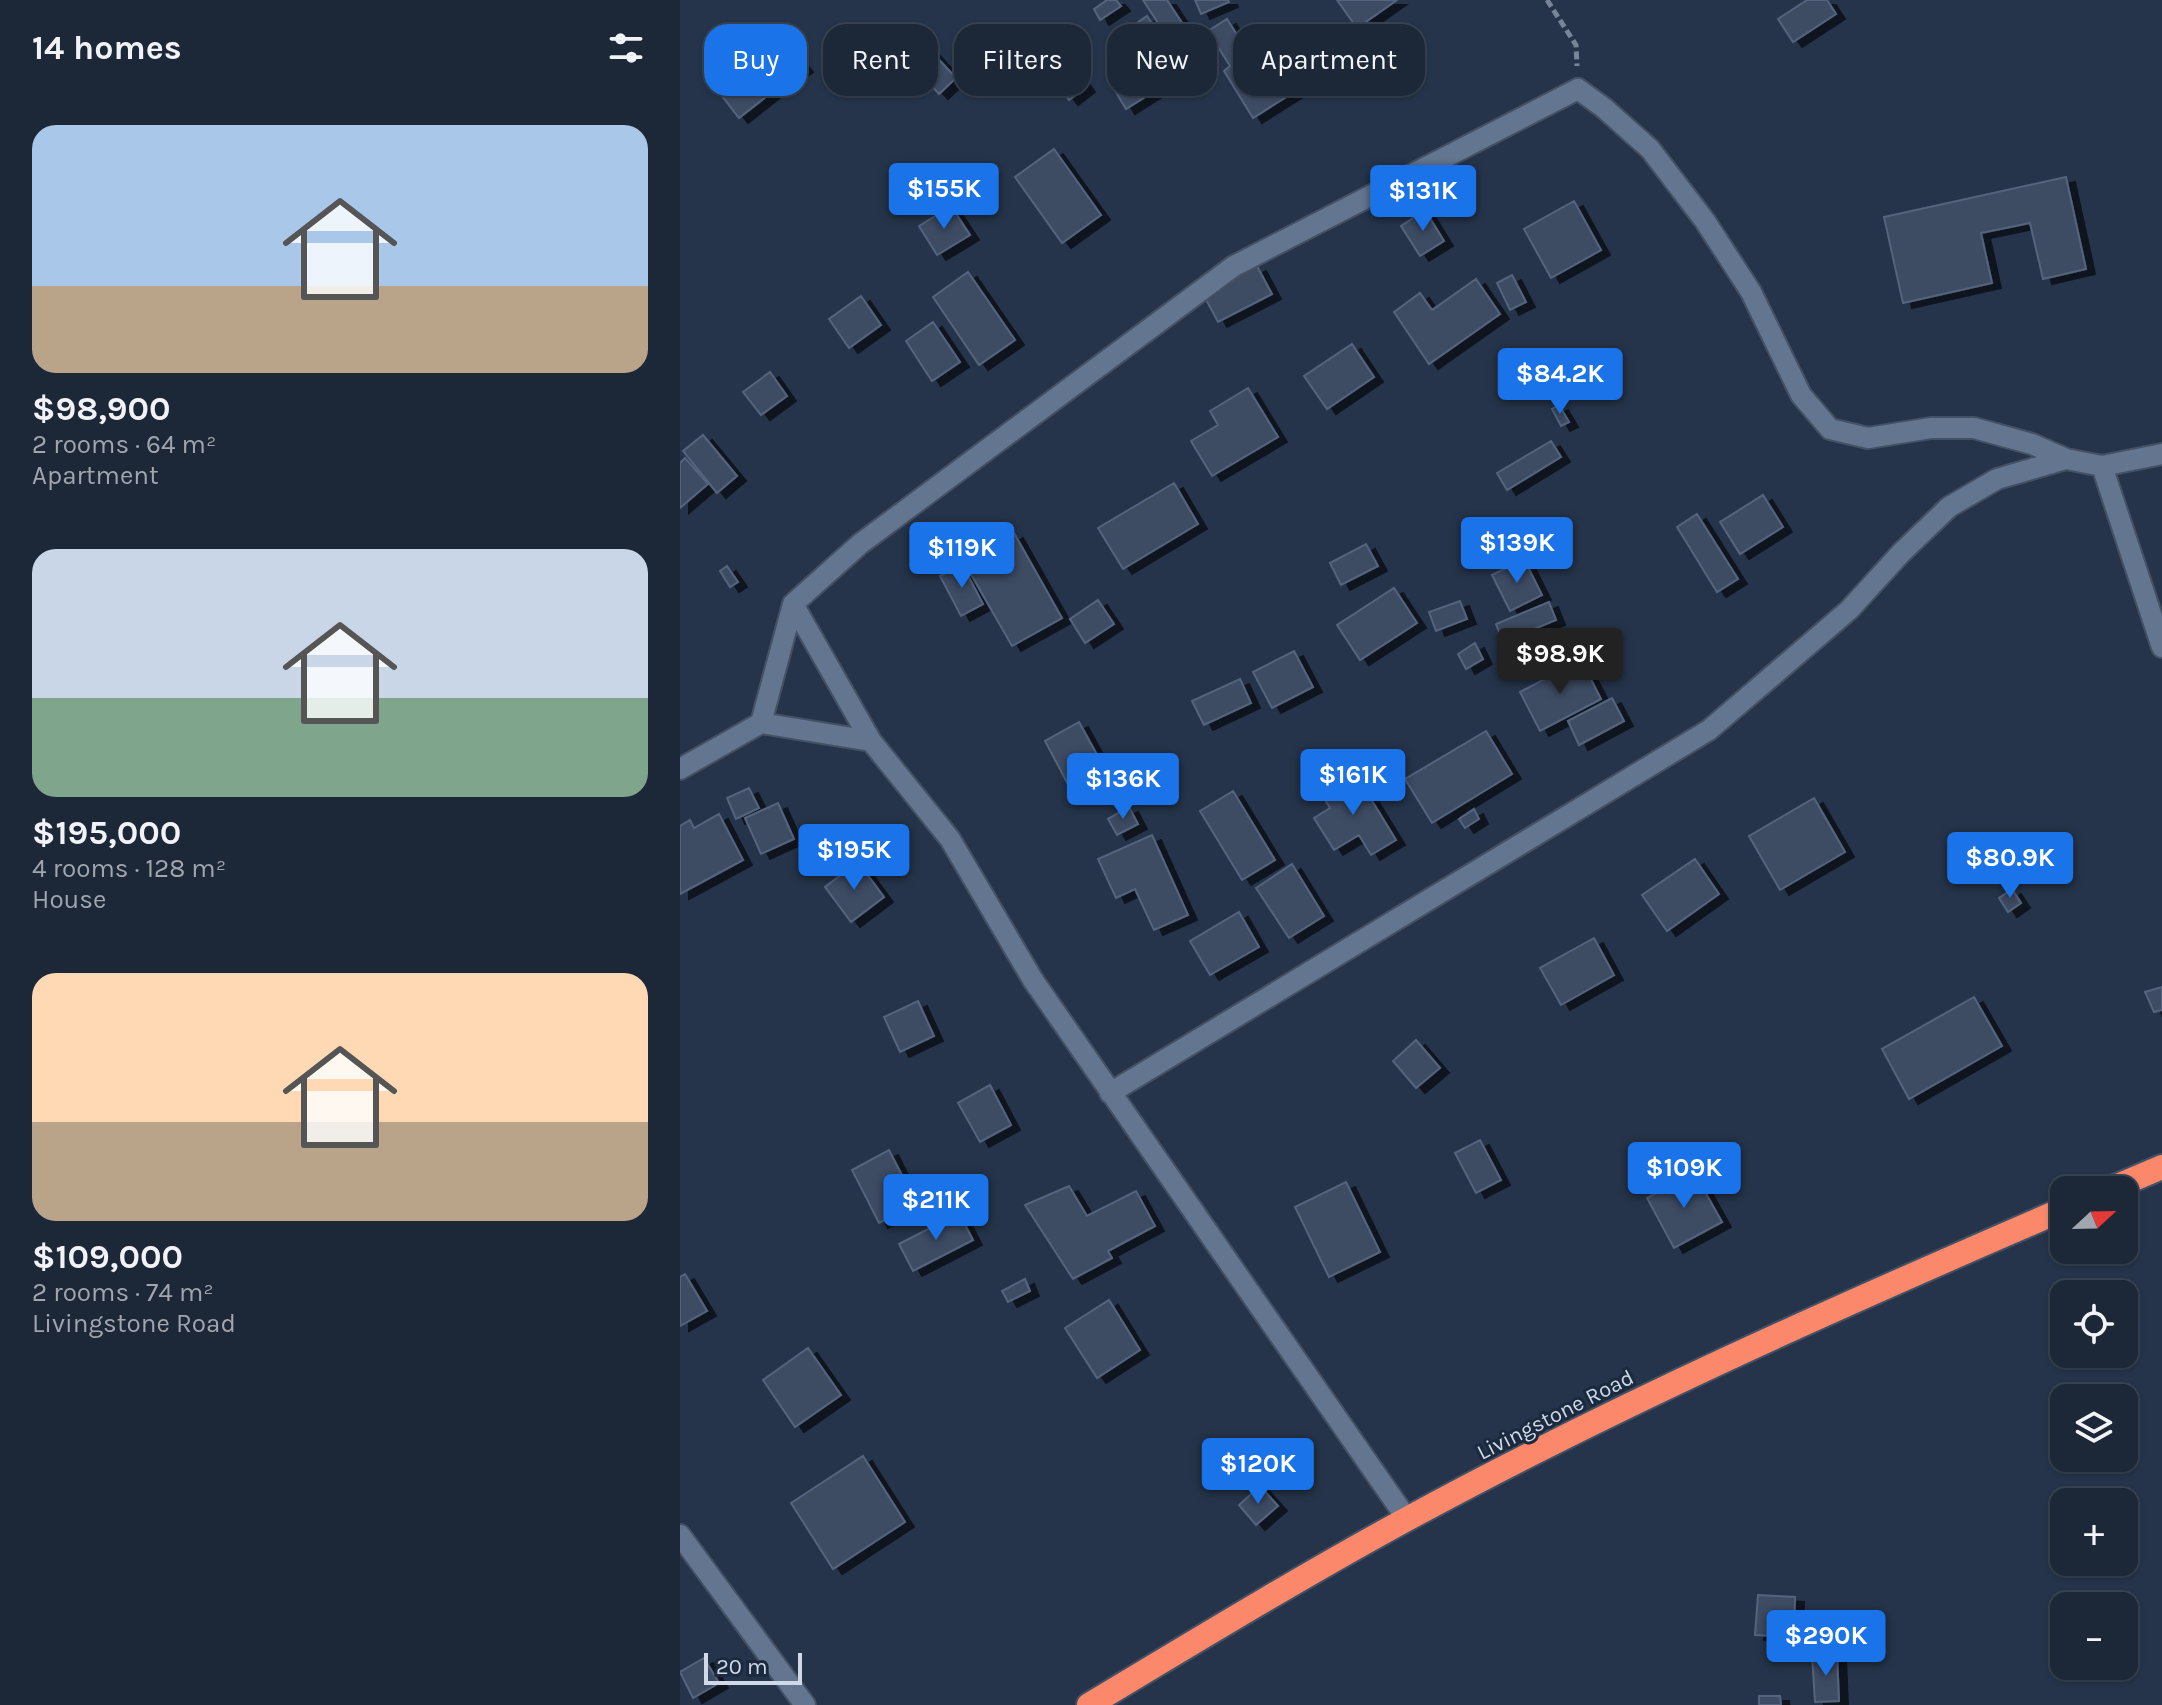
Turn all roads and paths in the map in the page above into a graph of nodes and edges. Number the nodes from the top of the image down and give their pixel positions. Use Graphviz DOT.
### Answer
graph roads {
  1 [pos="1547,0"];
  2 [pos="1578,89"];
  3 [pos="2162,454"];
  4 [pos="2066,459"];
  5 [pos="2102,466"];
  6 [pos="793,604"];
  7 [pos="2162,647"];
  8 [pos="761,723"];
  9 [pos="871,741"];
  10 [pos="680,769"];
  11 [pos="1110,1093"];
  12 [pos="2162,1167"];
  13 [pos="2138,1177"];
  14 [pos="2050,1215"];
  15 [pos="1407,1519"];
  16 [pos="680,1535"];
  17 [pos="805,1705"];
  18 [pos="1089,1705"];
  1 -- 2 [label="path"];
  2 -- 4 [label="street"];
  2 -- 6 [label="street"];
  3 -- 5 [label="street"];
  4 -- 5 [label="street"];
  4 -- 11 [label="street"];
  5 -- 7 [label="street"];
  6 -- 8 [label="street"];
  6 -- 9 [label="street"];
  8 -- 9 [label="street"];
  8 -- 10 [label="street"];
  9 -- 11 [label="street"];
  11 -- 15 [label="street"];
  12 -- 13 [label="highway"];
  14 -- 15 [label="highway, Livingstone Road"];
  15 -- 18 [label="highway, Livingstone Road"];
  16 -- 17 [label="street"];
}
